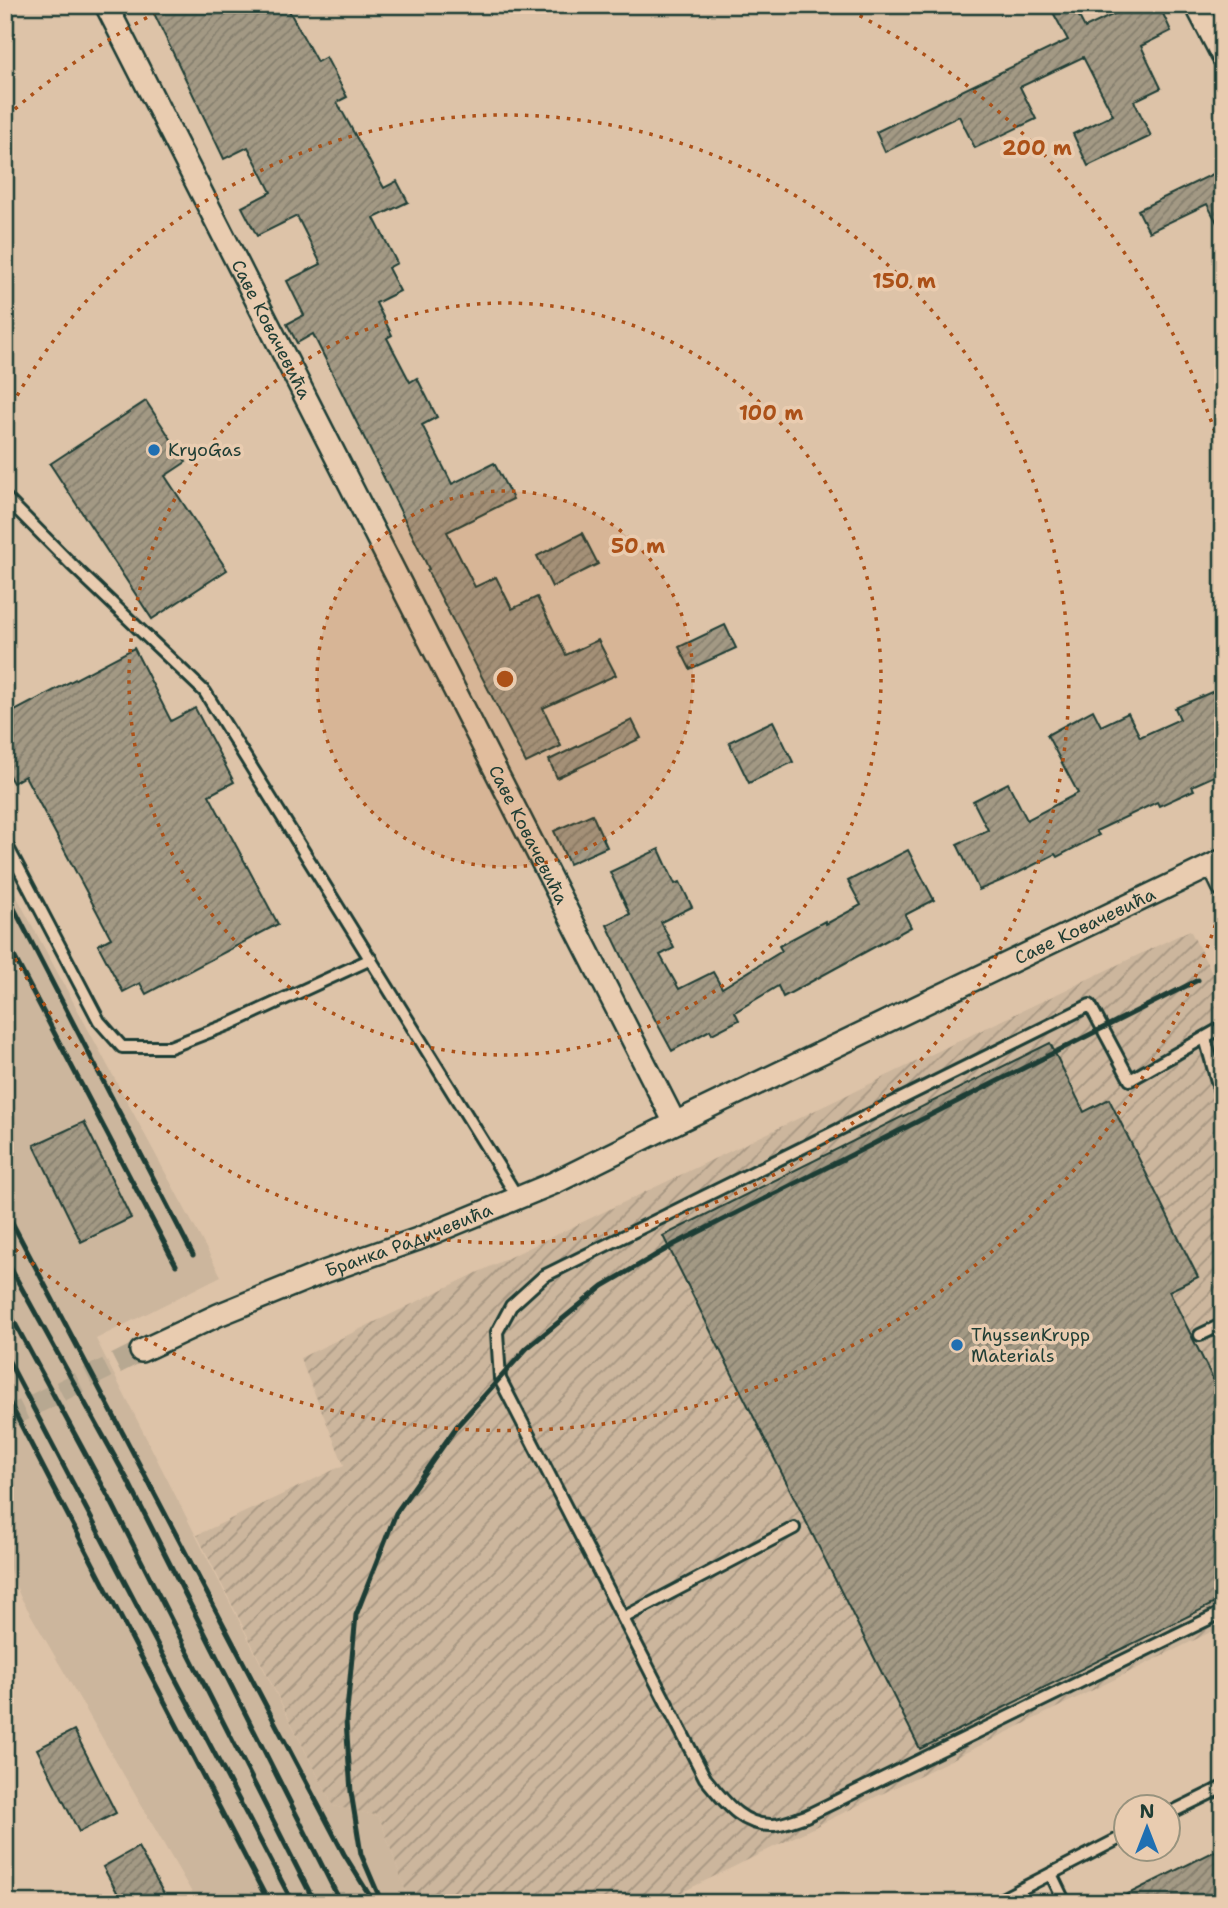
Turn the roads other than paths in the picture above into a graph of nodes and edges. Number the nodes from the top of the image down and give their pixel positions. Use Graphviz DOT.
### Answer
graph roads {
  1 [pos="106,5"];
  2 [pos="1196,5"];
  3 [pos="1223,57"];
  4 [pos="5,497"];
  5 [pos="5,842"];
  6 [pos="1218,862"];
  7 [pos="1223,887"];
  8 [pos="371,959"];
  9 [pos="1223,1027"];
  10 [pos="1205,1038"];
  11 [pos="1223,1103"];
  12 [pos="675,1122"];
  13 [pos="518,1198"];
  14 [pos="1223,1324"];
  15 [pos="1200,1335"];
  16 [pos="141,1351"];
  17 [pos="794,1528"];
  18 [pos="1223,1612"];
  19 [pos="623,1618"];
  20 [pos="1223,1787"];
  21 [pos="1182,1807"];
  22 [pos="1112,1842"];
  23 [pos="1051,1874"];
  24 [pos="994,1903"];
  25 [pos="1065,1903"];
  1 -- 12 [label="street, Саве Ковачевића"];
  2 -- 3 [label="street"];
  4 -- 8 [label="lane"];
  5 -- 8 [label="lane"];
  6 -- 7 [label="street"];
  6 -- 12 [label="street, Саве Ковачевића"];
  8 -- 13 [label="lane"];
  9 -- 10 [label="lane"];
  10 -- 11 [label="lane"];
  10 -- 19 [label="lane"];
  12 -- 13 [label="street, Бранка Радичевића"];
  13 -- 16 [label="street, Бранка Радичевића"];
  14 -- 15 [label="lane"];
  17 -- 19 [label="lane"];
  18 -- 19 [label="lane"];
  20 -- 21 [label="lane"];
  22 -- 23 [label="lane"];
  23 -- 24 [label="lane"];
  23 -- 25 [label="lane"];
}
